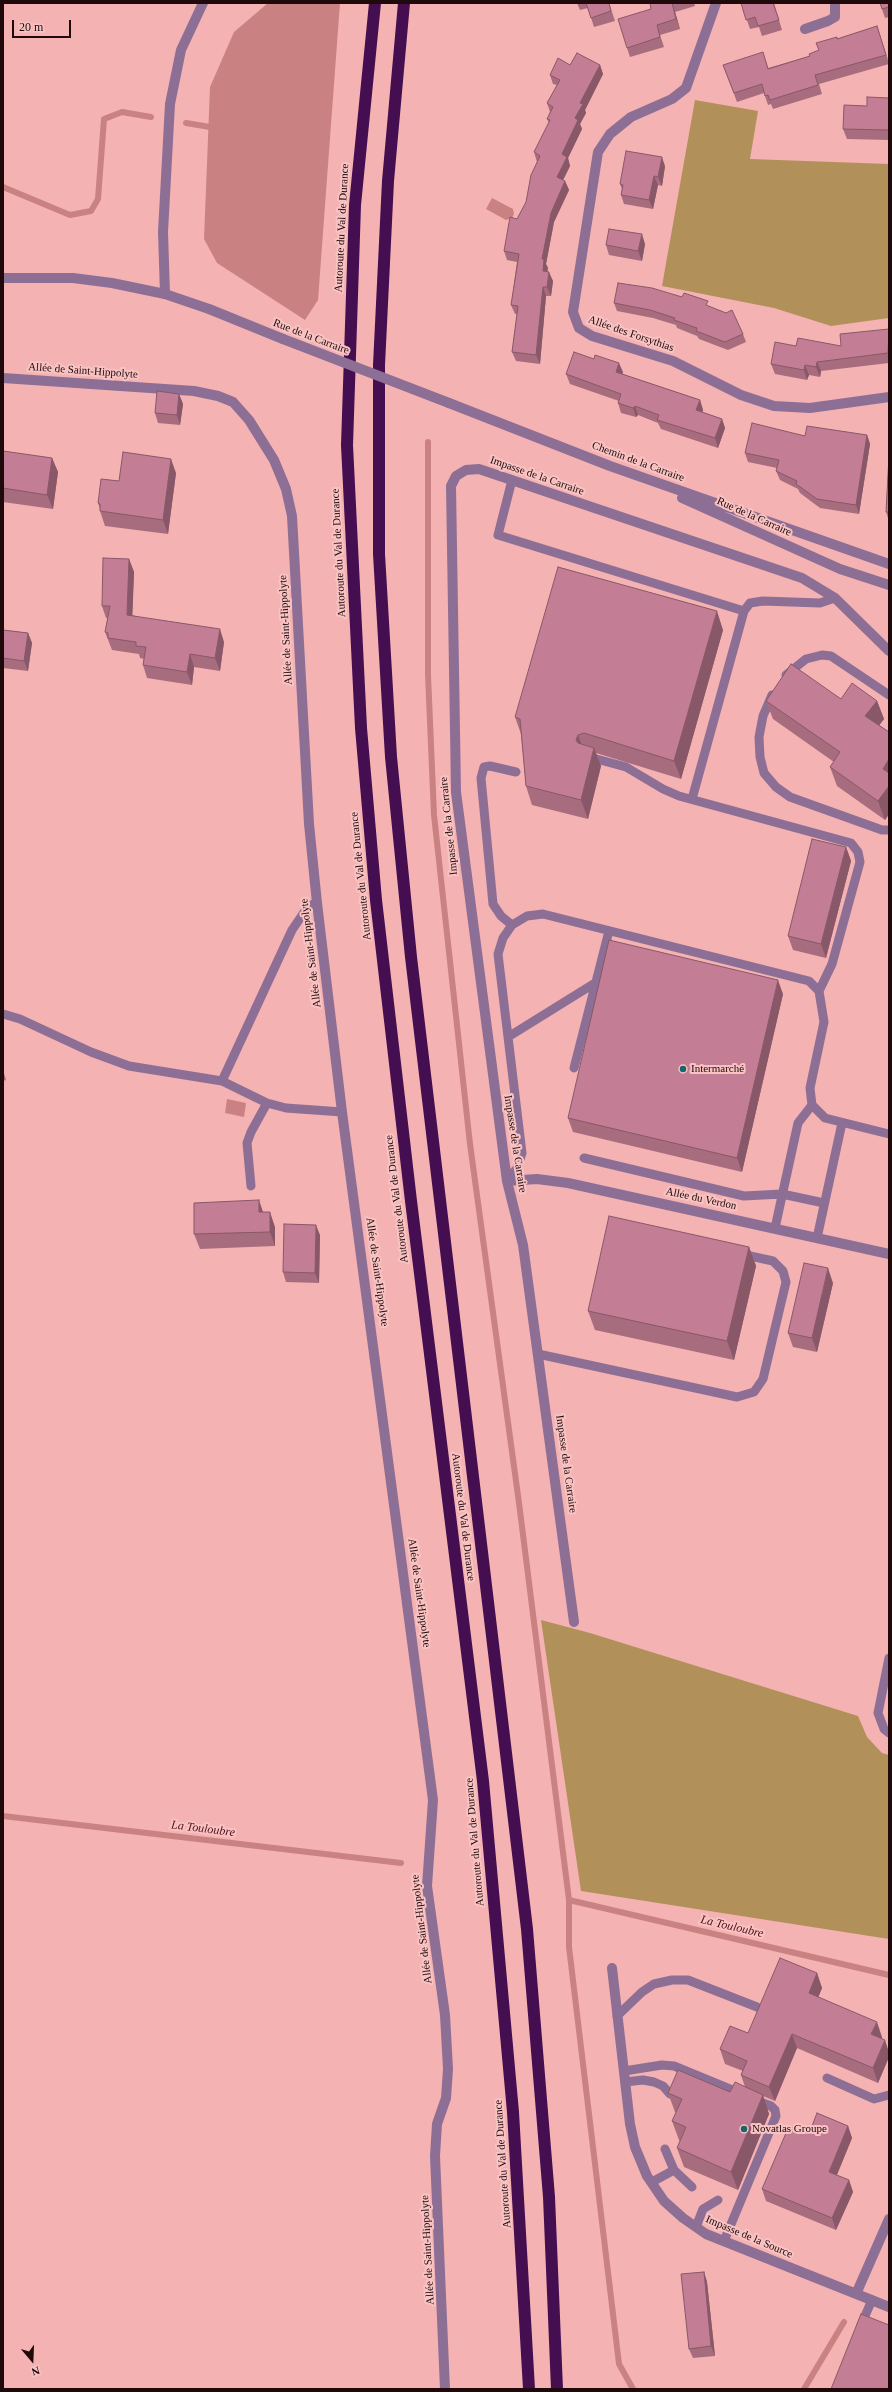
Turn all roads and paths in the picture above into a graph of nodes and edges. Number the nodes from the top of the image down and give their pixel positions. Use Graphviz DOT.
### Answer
graph roads {
  1 [pos="203,3"];
  2 [pos="376,3"];
  3 [pos="404,3"];
  4 [pos="716,3"];
  5 [pos="835,3"];
  6 [pos="805,30"];
  7 [pos="3,278"];
  8 [pos="164,294"];
  9 [pos="3,378"];
  10 [pos="889,397"];
  11 [pos="449,404"];
  12 [pos="610,466"];
  13 [pos="512,480"];
  14 [pos="889,564"];
  15 [pos="889,586"];
  16 [pos="835,598"];
  17 [pos="744,611"];
  18 [pos="889,651"];
  19 [pos="889,695"];
  20 [pos="589,757"];
  21 [pos="516,772"];
  22 [pos="692,799"];
  23 [pos="889,830"];
  24 [pos="317,903"];
  25 [pos="512,925"];
  26 [pos="609,931"];
  27 [pos="595,983"];
  28 [pos="819,991"];
  29 [pos="3,1014"];
  30 [pos="508,1036"];
  31 [pos="574,1068"];
  32 [pos="222,1081"];
  33 [pos="266,1103"];
  34 [pos="812,1105"];
  35 [pos="342,1112"];
  36 [pos="842,1123"];
  37 [pos="889,1134"];
  38 [pos="584,1158"];
  39 [pos="507,1182"];
  40 [pos="251,1186"];
  41 [pos="782,1194"];
  42 [pos="824,1203"];
  43 [pos="775,1228"];
  44 [pos="817,1238"];
  45 [pos="728,1251"];
  46 [pos="889,1254"];
  47 [pos="538,1354"];
  48 [pos="574,1622"];
  49 [pos="889,1658"];
  50 [pos="889,1733"];
  51 [pos="612,1968"];
  52 [pos="757,2007"];
  53 [pos="617,2016"];
  54 [pos="624,2071"];
  55 [pos="827,2078"];
  56 [pos="625,2082"];
  57 [pos="670,2094"];
  58 [pos="889,2095"];
  59 [pos="665,2149"];
  60 [pos="674,2170"];
  61 [pos="652,2182"];
  62 [pos="692,2187"];
  63 [pos="718,2200"];
  64 [pos="889,2218"];
  65 [pos="696,2227"];
  66 [pos="724,2241"];
  67 [pos="856,2294"];
  68 [pos="872,2300"];
  69 [pos="889,2307"];
  70 [pos="857,2333"];
  71 [pos="445,2389"];
  72 [pos="529,2389"];
  73 [pos="557,2389"];
  1 -- 8 [label="street"];
  2 -- 72 [label="highway, Autoroute du Val de Durance"];
  3 -- 73 [label="highway, Autoroute du Val de Durance"];
  4 -- 10 [label="street, Allée des Forsythias"];
  5 -- 6 [label="street"];
  7 -- 8 [label="street, Rue de la Carraire"];
  8 -- 11 [label="street, Rue de la Carraire, bridge"];
  9 -- 24 [label="street, Allée de Saint-Hippolyte"];
  11 -- 12 [label="street, Chemin de la Carraire"];
  12 -- 14 [label="street, Chemin de la Carraire"];
  12 -- 15 [label="street, Rue de la Carraire"];
  13 -- 16 [label="street, Impasse de la Carraire"];
  13 -- 17 [label="lane"];
  13 -- 39 [label="street, Impasse de la Carraire"];
  16 -- 17 [label="lane"];
  16 -- 18 [label="street, Impasse de la Carraire"];
  17 -- 22 [label="lane"];
  19 -- 23 [label="lane"];
  20 -- 22 [label="lane"];
  21 -- 25 [label="lane"];
  22 -- 28 [label="lane"];
  24 -- 32 [label="lane"];
  24 -- 35 [label="street, Allée de Saint-Hippolyte"];
  25 -- 26 [label="lane"];
  25 -- 30 [label="lane"];
  26 -- 27 [label="lane"];
  26 -- 28 [label="lane"];
  27 -- 30 [label="lane"];
  27 -- 31 [label="lane"];
  28 -- 34 [label="lane"];
  29 -- 32 [label="lane"];
  30 -- 39 [label="lane"];
  32 -- 33 [label="lane"];
  33 -- 35 [label="lane"];
  33 -- 40 [label="lane"];
  34 -- 36 [label="lane"];
  34 -- 41 [label="lane"];
  35 -- 71 [label="street, Allée de Saint-Hippolyte"];
  36 -- 37 [label="lane"];
  36 -- 42 [label="lane"];
  38 -- 41 [label="lane"];
  39 -- 43 [label="street, Allée du Verdon"];
  39 -- 47 [label="street, Impasse de la Carraire"];
  41 -- 42 [label="lane"];
  41 -- 43 [label="lane"];
  42 -- 44 [label="lane"];
  43 -- 44 [label="street, Allée du Verdon"];
  44 -- 46 [label="street, Allée du Verdon"];
  45 -- 47 [label="lane"];
  47 -- 48 [label="street, Impasse de la Carraire"];
  49 -- 50 [label="lane"];
  51 -- 53 [label="street, Impasse de la Source"];
  52 -- 53 [label="lane"];
  53 -- 54 [label="street, Impasse de la Source"];
  54 -- 56 [label="street, Impasse de la Source"];
  54 -- 66 [label="lane"];
  55 -- 58 [label="lane"];
  56 -- 57 [label="lane"];
  56 -- 61 [label="street, Impasse de la Source"];
  59 -- 60 [label="lane"];
  60 -- 61 [label="lane"];
  60 -- 62 [label="lane"];
  61 -- 65 [label="street, Impasse de la Source"];
  63 -- 65 [label="lane"];
  64 -- 67 [label="street"];
  65 -- 66 [label="street, Impasse de la Source"];
  66 -- 67 [label="street, Impasse de la Source"];
  67 -- 68 [label="street, Impasse de la Source"];
  68 -- 69 [label="street, Impasse de la Source"];
  68 -- 70 [label="lane"];
}
